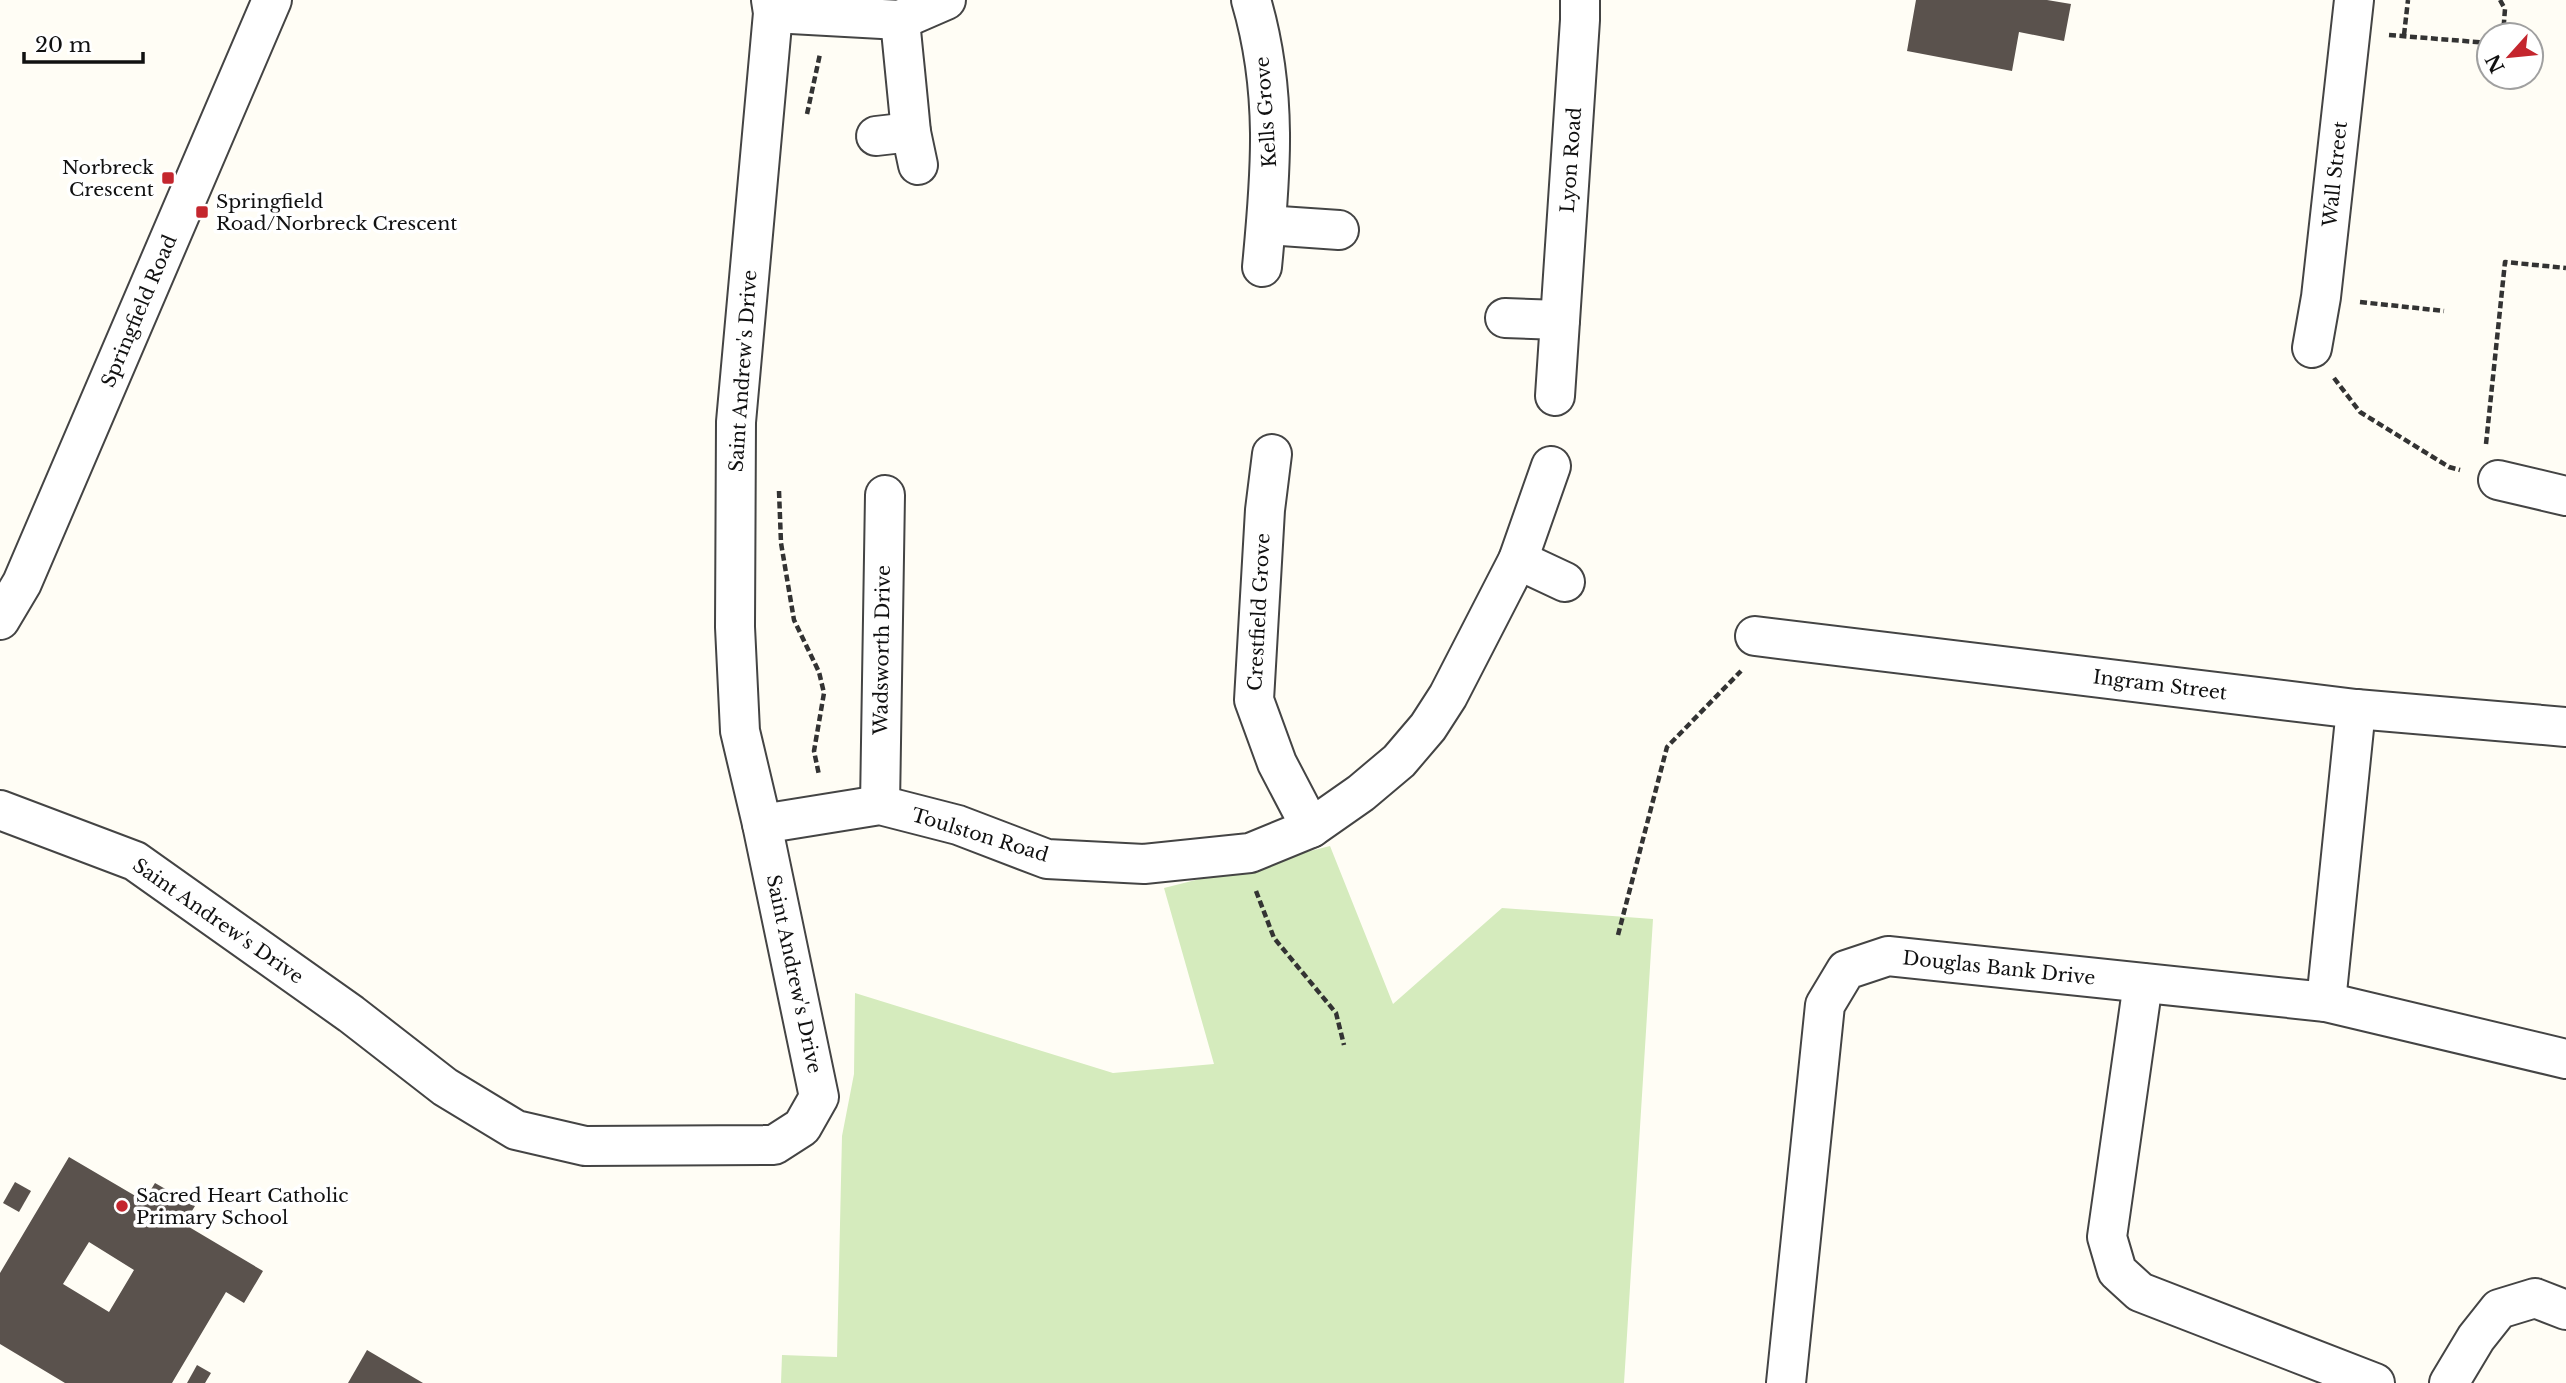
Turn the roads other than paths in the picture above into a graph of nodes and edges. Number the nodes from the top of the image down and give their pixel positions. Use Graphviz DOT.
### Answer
graph roads {
  1 [pos="272,0"];
  2 [pos="946,0"];
  3 [pos="1251,0"];
  4 [pos="1580,0"];
  5 [pos="772,6"];
  6 [pos="2352,17"];
  7 [pos="900,20"];
  8 [pos="902,145"];
  9 [pos="1266,225"];
  10 [pos="1339,230"];
  11 [pos="1262,267"];
  12 [pos="1505,318"];
  13 [pos="1560,320"];
  14 [pos="2312,348"];
  15 [pos="1555,396"];
  16 [pos="1272,454"];
  17 [pos="1551,467"];
  18 [pos="2491,478"];
  19 [pos="885,495"];
  20 [pos="2566,496"];
  21 [pos="1518,560"];
  22 [pos="1565,582"];
  23 [pos="0,620"];
  24 [pos="1755,636"];
  25 [pos="2356,709"];
  26 [pos="2566,727"];
  27 [pos="880,805"];
  28 [pos="0,810"];
  29 [pos="762,824"];
  30 [pos="1311,828"];
  31 [pos="2143,983"];
  32 [pos="2326,1002"];
  33 [pos="2566,1059"];
  34 [pos="2566,1310"];
  35 [pos="1786,1383"];
  36 [pos="2375,1383"];
  37 [pos="2449,1383"];
  1 -- 23 [label="street, Springfield Road"];
  2 -- 7 [label="street"];
  3 -- 9 [label="street, Kells Grove"];
  4 -- 13 [label="street, Lyon Road"];
  5 -- 7 [label="street"];
  5 -- 29 [label="street, Saint Andrew's Drive"];
  6 -- 14 [label="street, Wall Street"];
  7 -- 8 [label="street"];
  9 -- 10 [label="street"];
  9 -- 11 [label="street, Kells Grove"];
  12 -- 13 [label="street"];
  13 -- 15 [label="street, Lyon Road"];
  16 -- 30 [label="street, Crestfield Grove"];
  17 -- 21 [label="street, Toulston Road"];
  18 -- 20 [label="street"];
  19 -- 27 [label="street, Wadsworth Drive"];
  21 -- 22 [label="street"];
  21 -- 30 [label="street, Toulston Road"];
  24 -- 25 [label="street, Ingram Street"];
  25 -- 26 [label="street, Ingram Street"];
  25 -- 32 [label="street"];
  27 -- 29 [label="street, Toulston Road"];
  27 -- 30 [label="street, Toulston Road"];
  28 -- 29 [label="street, Saint Andrew's Drive"];
  31 -- 32 [label="street, Douglas Bank Drive"];
  31 -- 35 [label="street, Douglas Bank Drive"];
  31 -- 36 [label="street"];
  32 -- 33 [label="street, Douglas Bank Drive"];
  34 -- 37 [label="street"];
}
